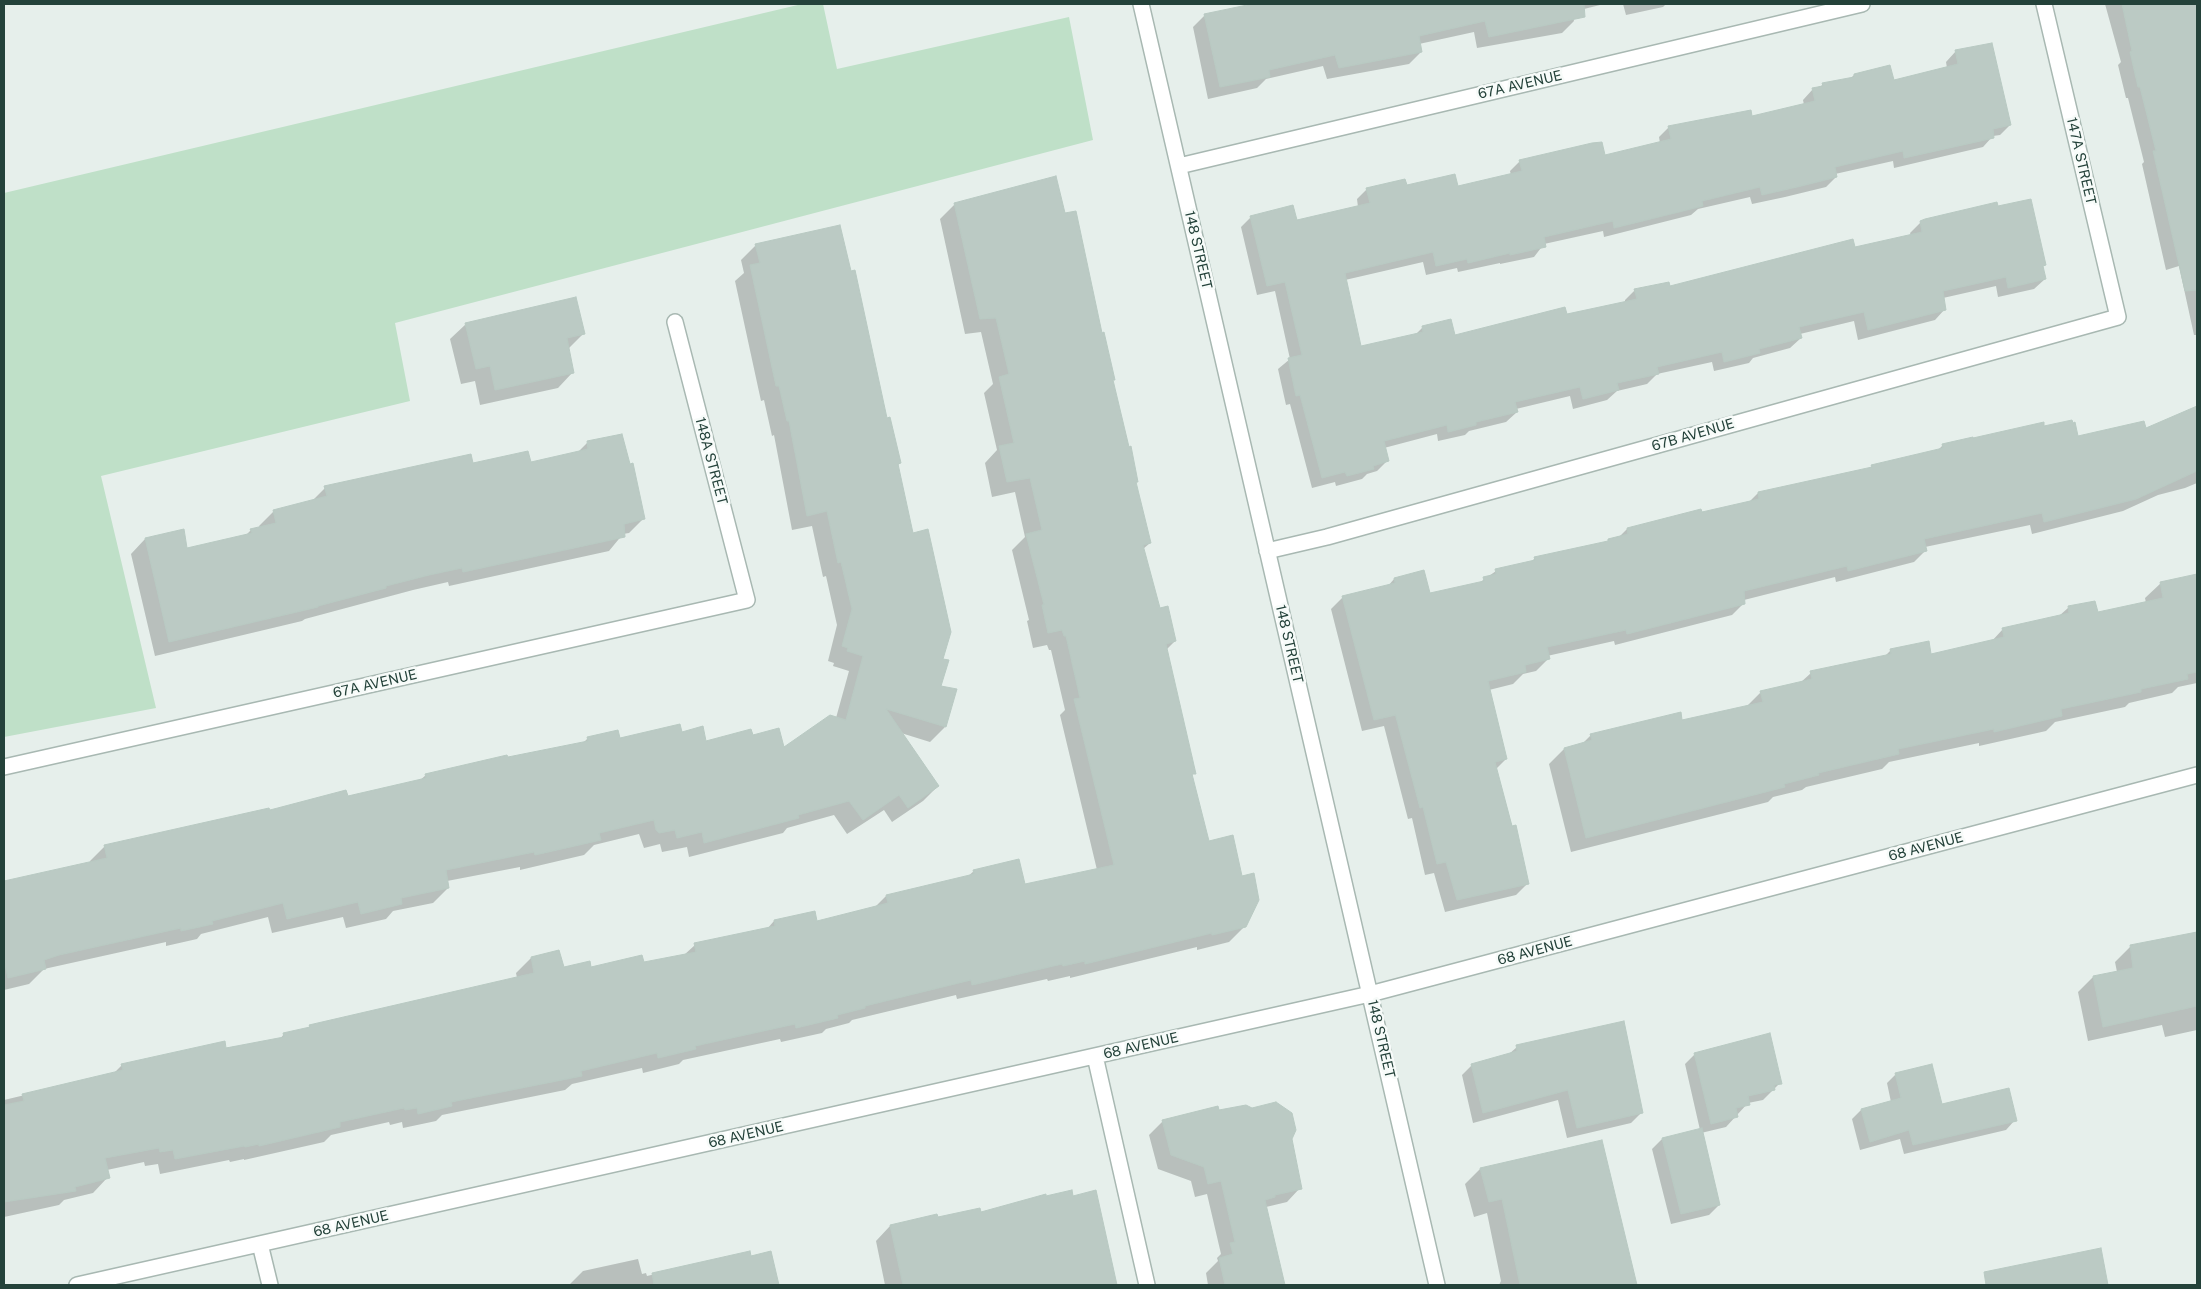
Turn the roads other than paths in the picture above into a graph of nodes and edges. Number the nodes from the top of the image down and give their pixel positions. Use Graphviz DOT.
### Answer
graph roads {
  1 [pos="1141,4"];
  2 [pos="1862,4"];
  3 [pos="2044,4"];
  4 [pos="1179,166"];
  5 [pos="2118,317"];
  6 [pos="675,322"];
  7 [pos="1268,551"];
  8 [pos="747,600"];
  9 [pos="4,767"];
  10 [pos="2197,775"];
  11 [pos="1370,994"];
  12 [pos="1096,1056"];
  13 [pos="260,1244"];
  14 [pos="77,1285"];
  15 [pos="270,1285"];
  16 [pos="1148,1285"];
  17 [pos="1437,1285"];
  1 -- 4 [label="street, 148 STREET"];
  2 -- 4 [label="street, 67A AVENUE"];
  3 -- 5 [label="street, 147A STREET"];
  4 -- 7 [label="street, 148 STREET"];
  5 -- 7 [label="street, 67B AVENUE"];
  6 -- 8 [label="street, 148A STREET"];
  7 -- 11 [label="street, 148 STREET"];
  8 -- 9 [label="street, 67A AVENUE"];
  10 -- 11 [label="street, 68 AVENUE"];
  11 -- 12 [label="street, 68 AVENUE"];
  11 -- 17 [label="street, 148 STREET"];
  12 -- 13 [label="street, 68 AVENUE"];
  12 -- 16 [label="street"];
  13 -- 14 [label="street, 68 AVENUE"];
  13 -- 15 [label="street"];
}
